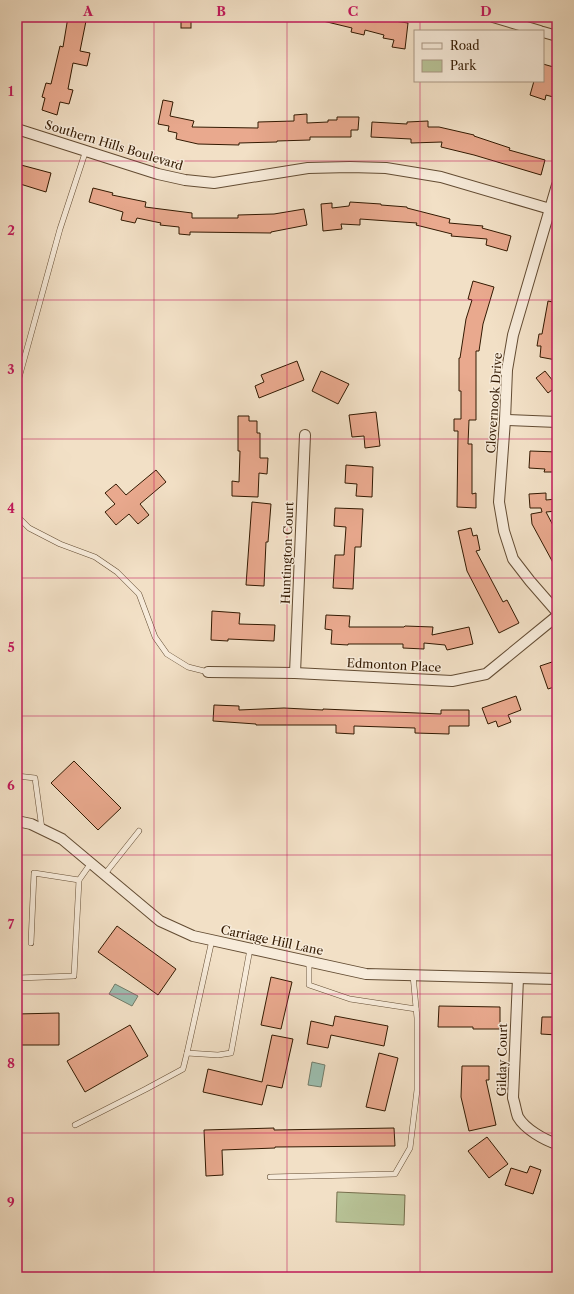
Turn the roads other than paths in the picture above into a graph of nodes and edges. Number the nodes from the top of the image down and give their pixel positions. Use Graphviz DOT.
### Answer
graph roads {
  1 [pos="493,17"];
  2 [pos="538,30"];
  3 [pos="544,32"];
  4 [pos="557,36"];
  5 [pos="17,129"];
  6 [pos="86,150"];
  7 [pos="557,185"];
  8 [pos="553,210"];
  9 [pos="17,385"];
  10 [pos="505,420"];
  11 [pos="557,422"];
  12 [pos="305,435"];
  13 [pos="17,516"];
  14 [pos="557,612"];
  15 [pos="557,616"];
  16 [pos="208,672"];
  17 [pos="295,673"];
  18 [pos="17,776"];
  19 [pos="17,821"];
  20 [pos="42,829"];
  21 [pos="139,831"];
  22 [pos="91,863"];
  23 [pos="104,875"];
  24 [pos="79,880"];
  25 [pos="212,940"];
  26 [pos="31,943"];
  27 [pos="250,949"];
  28 [pos="309,962"];
  29 [pos="413,975"];
  30 [pos="17,978"];
  31 [pos="518,978"];
  32 [pos="557,979"];
  33 [pos="416,1009"];
  34 [pos="187,1053"];
  35 [pos="75,1125"];
  36 [pos="557,1144"];
  37 [pos="270,1177"];
  1 -- 2 [label="street"];
  3 -- 4 [label="street"];
  5 -- 6 [label="street, Southern Hills Boulevard"];
  6 -- 8 [label="street, Southern Hills Boulevard"];
  6 -- 9 [label="lane"];
  7 -- 8 [label="street, Clovernook Drive"];
  8 -- 10 [label="street, Clovernook Drive"];
  10 -- 11 [label="street"];
  10 -- 14 [label="street, Clovernook Drive"];
  12 -- 17 [label="street, Huntington Court"];
  13 -- 16 [label="lane"];
  15 -- 17 [label="street, Edmonton Place"];
  16 -- 17 [label="street, Edmonton Place"];
  18 -- 20 [label="lane"];
  19 -- 20 [label="street, Carriage Hill Lane"];
  20 -- 22 [label="street, Carriage Hill Lane"];
  21 -- 23 [label="lane"];
  22 -- 23 [label="street, Carriage Hill Lane"];
  22 -- 24 [label="lane"];
  23 -- 25 [label="street, Carriage Hill Lane"];
  24 -- 26 [label="lane"];
  24 -- 30 [label="lane"];
  25 -- 27 [label="street, Carriage Hill Lane"];
  25 -- 34 [label="lane"];
  27 -- 28 [label="street, Carriage Hill Lane"];
  27 -- 34 [label="lane"];
  28 -- 29 [label="street, Carriage Hill Lane"];
  28 -- 33 [label="lane"];
  29 -- 31 [label="street, Carriage Hill Lane"];
  29 -- 33 [label="lane"];
  31 -- 32 [label="street, Carriage Hill Lane"];
  31 -- 36 [label="street, Gilday Court"];
  33 -- 37 [label="lane"];
  34 -- 35 [label="lane"];
}
